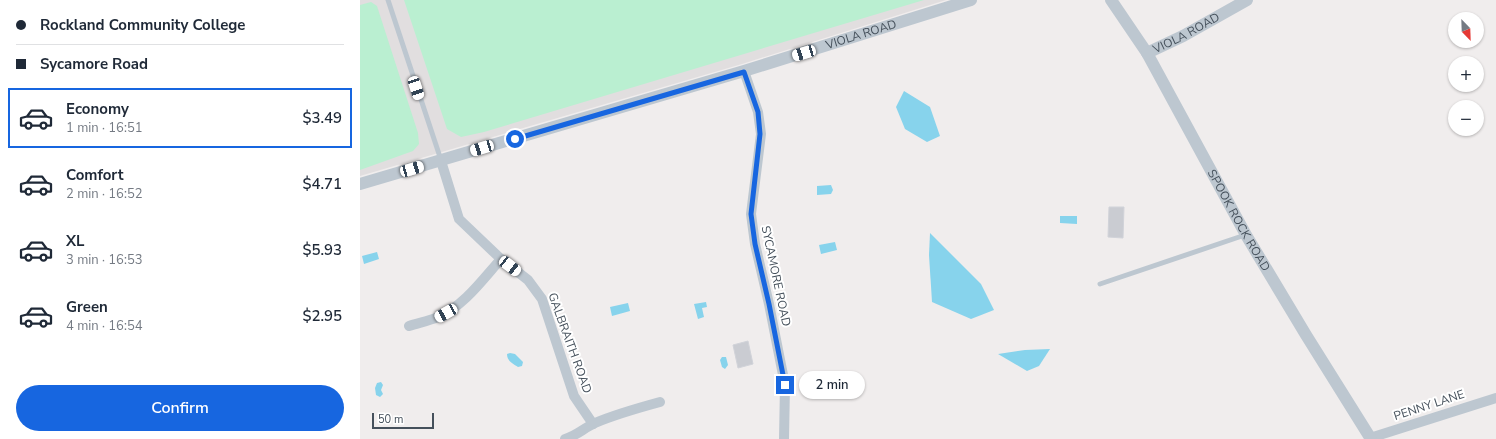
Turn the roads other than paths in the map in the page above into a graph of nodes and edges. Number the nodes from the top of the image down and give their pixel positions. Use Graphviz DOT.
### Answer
graph roads {
  1 [pos="388,0"];
  2 [pos="971,0"];
  3 [pos="1111,0"];
  4 [pos="1247,0"];
  5 [pos="1147,54"];
  6 [pos="744,72"];
  7 [pos="441,161"];
  8 [pos="360,184"];
  9 [pos="1246,235"];
  10 [pos="501,259"];
  11 [pos="1100,284"];
  12 [pos="409,326"];
  13 [pos="1496,398"];
  14 [pos="660,402"];
  15 [pos="593,424"];
  16 [pos="1370,438"];
  17 [pos="565,439"];
  18 [pos="784,439"];
  1 -- 7 [label="lane"];
  2 -- 6 [label="street, VIOLA ROAD"];
  3 -- 5 [label="street, SPOOK ROCK ROAD"];
  4 -- 5 [label="street, VIOLA ROAD"];
  5 -- 9 [label="street, SPOOK ROCK ROAD"];
  6 -- 7 [label="street, VIOLA ROAD"];
  6 -- 18 [label="street, SYCAMORE ROAD"];
  7 -- 8 [label="street, VIOLA ROAD"];
  7 -- 10 [label="street, GALBRAITH ROAD"];
  9 -- 11 [label="lane"];
  9 -- 16 [label="street, SPOOK ROCK ROAD"];
  10 -- 12 [label="street"];
  10 -- 15 [label="street, GALBRAITH ROAD"];
  13 -- 16 [label="street, PENNY LANE"];
  14 -- 15 [label="street"];
  15 -- 17 [label="street"];
}
